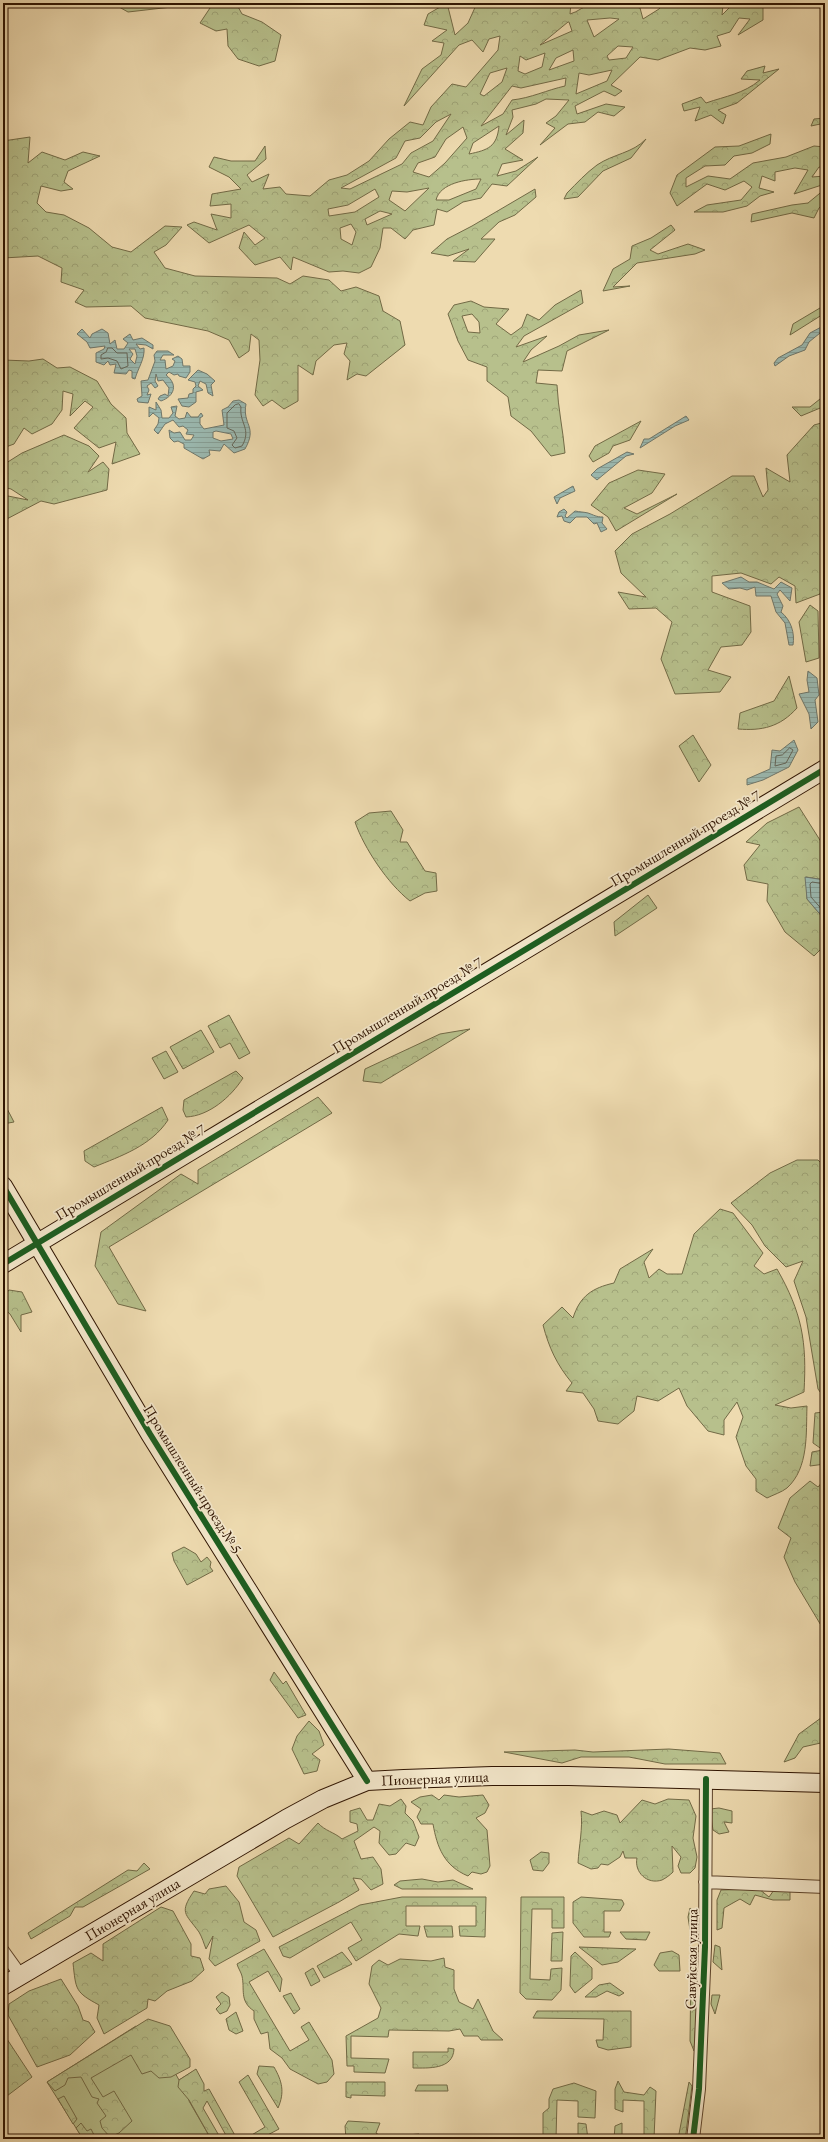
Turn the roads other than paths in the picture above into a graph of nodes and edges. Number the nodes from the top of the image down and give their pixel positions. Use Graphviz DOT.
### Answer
graph roads {
  1 [pos="825,769"];
  2 [pos="3,1186"];
  3 [pos="36,1244"];
  4 [pos="3,1264"];
  5 [pos="706,1779"];
  6 [pos="367,1781"];
  7 [pos="825,1783"];
  8 [pos="705,1882"];
  9 [pos="825,1887"];
  10 [pos="3,1951"];
  11 [pos="21,1976"];
  12 [pos="3,1986"];
  13 [pos="692,2139"];
  1 -- 3 [label="street, Промышленный проезд № 7"];
  2 -- 3 [label="street, Промышленный проезд № 5"];
  3 -- 4 [label="street, Промышленный проезд № 7"];
  3 -- 6 [label="street, Промышленный проезд № 5"];
  5 -- 6 [label="street, Пионерная улица"];
  5 -- 7 [label="street, Пионерная улица"];
  5 -- 8 [label="street, Савуйская улица"];
  6 -- 11 [label="street, Пионерная улица"];
  8 -- 9 [label="street"];
  8 -- 13 [label="street, Савуйская улица"];
  10 -- 11 [label="street"];
  11 -- 12 [label="street, Пионерная улица"];
}
